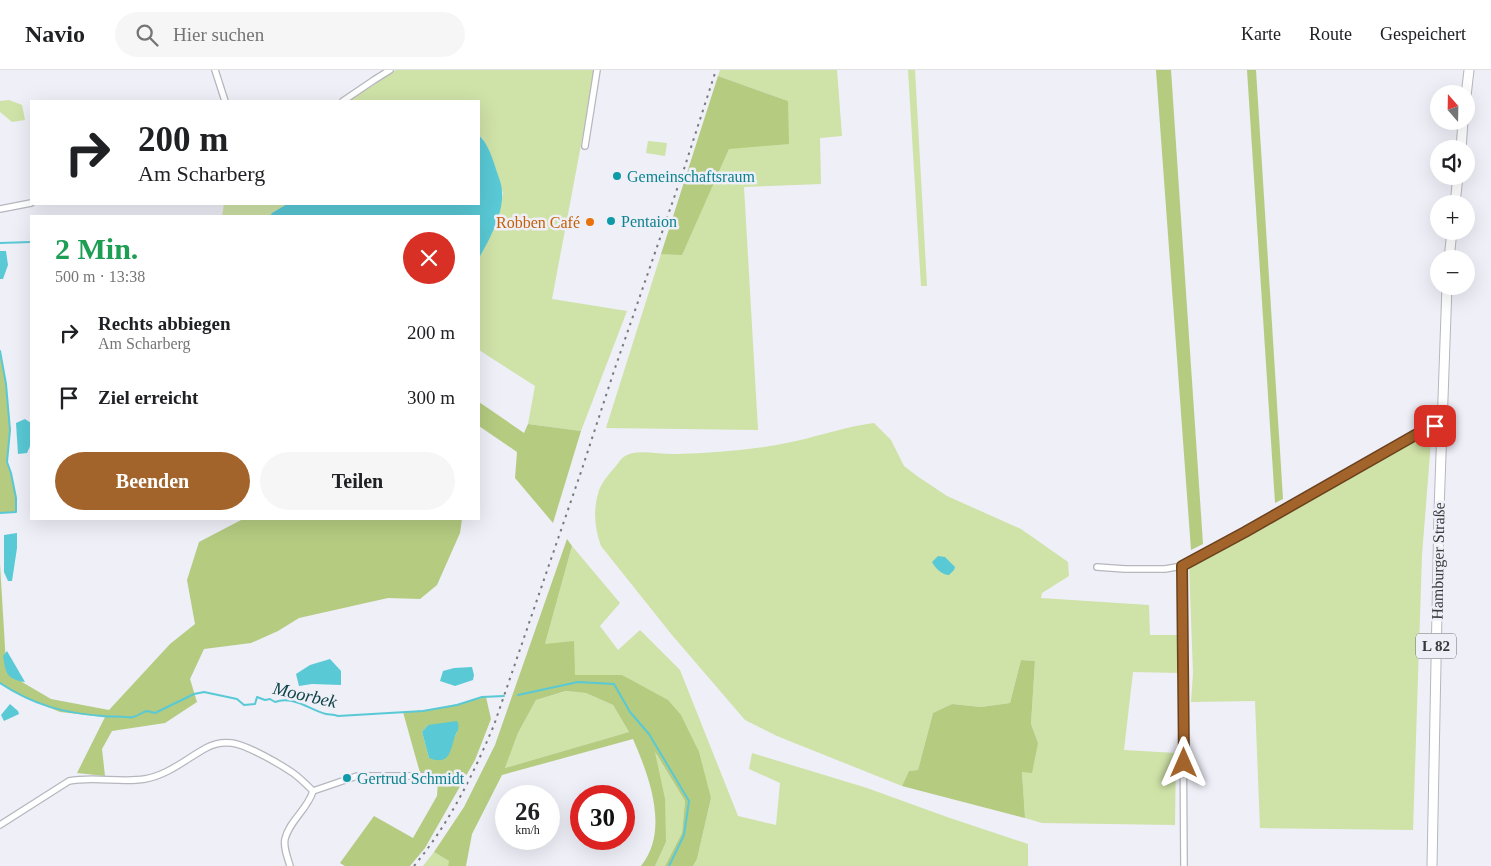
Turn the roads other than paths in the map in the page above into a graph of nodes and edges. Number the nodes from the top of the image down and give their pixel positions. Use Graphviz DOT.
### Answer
graph roads {
  1 [pos="215,70"];
  2 [pos="390,70"];
  3 [pos="597,70"];
  4 [pos="1469,70"];
  5 [pos="1467,85"];
  6 [pos="225,100"];
  7 [pos="344,100"];
  8 [pos="585,146"];
  9 [pos="30,203"];
  10 [pos="0,209"];
  11 [pos="1448,295"];
  12 [pos="1443,425"];
  13 [pos="1097,566"];
  14 [pos="1182,566"];
  15 [pos="429,776"];
  16 [pos="313,791"];
  17 [pos="0,825"];
  18 [pos="290,866"];
  19 [pos="1184,866"];
  20 [pos="1432,866"];
  1 -- 6 [label="street"];
  2 -- 7 [label="street"];
  3 -- 8 [label="street"];
  4 -- 5 [label="main road"];
  9 -- 10 [label="street"];
  11 -- 12 [label="main road, Hamburger Straße / L 82"];
  12 -- 14 [label="street"];
  12 -- 20 [label="main road, Hamburger Straße / L 82"];
  13 -- 14 [label="street"];
  14 -- 19 [label="street"];
  15 -- 16 [label="street"];
  16 -- 17 [label="street"];
  16 -- 18 [label="street"];
}
